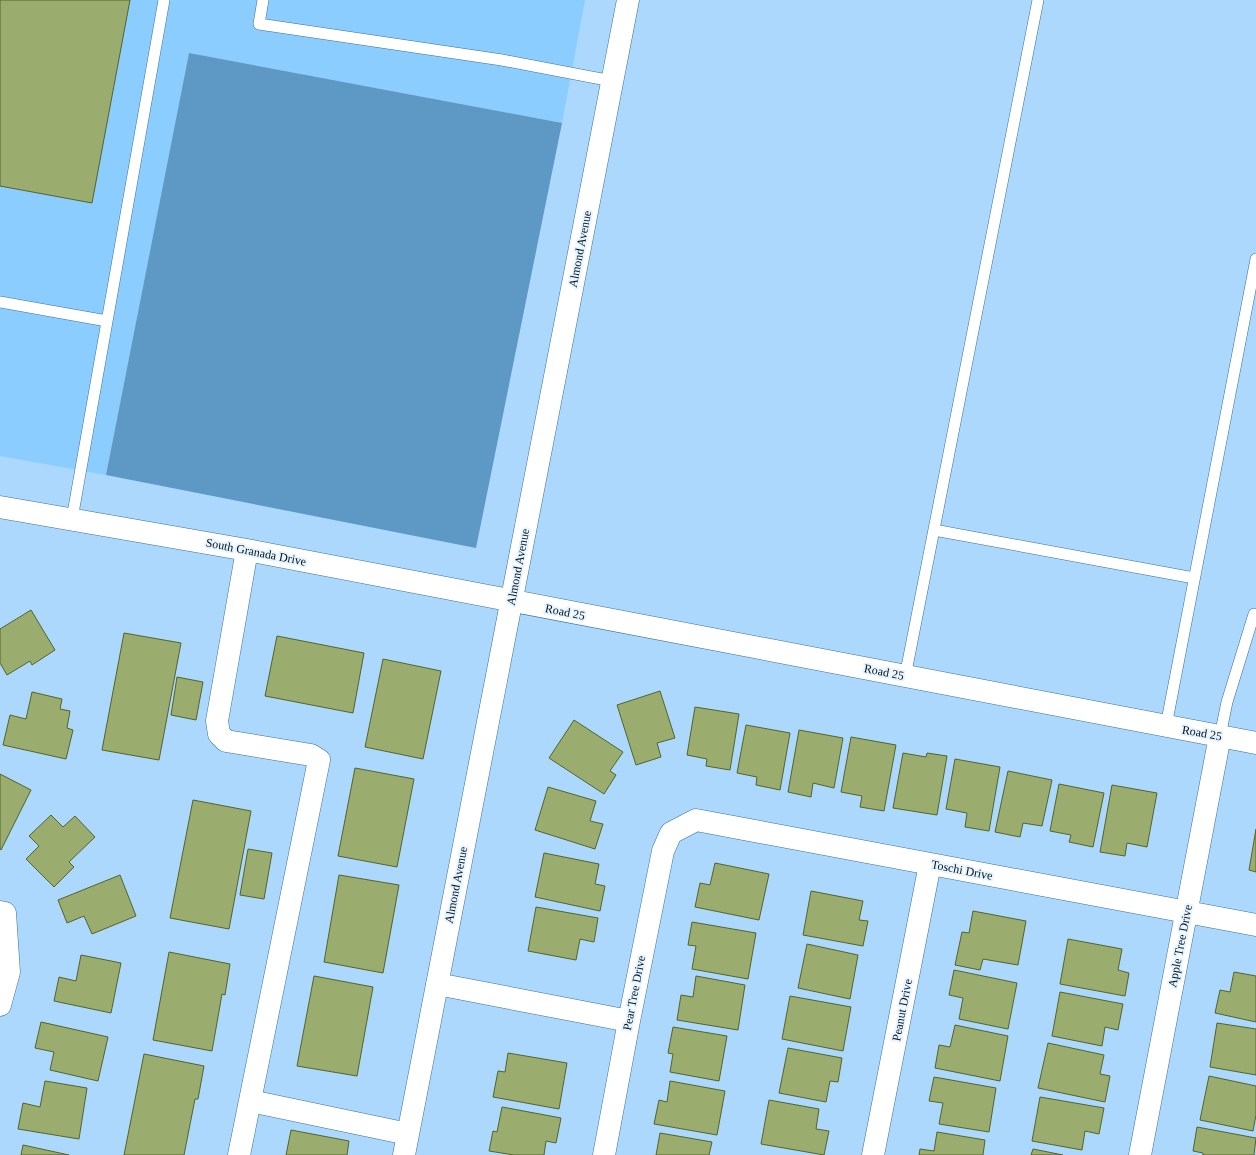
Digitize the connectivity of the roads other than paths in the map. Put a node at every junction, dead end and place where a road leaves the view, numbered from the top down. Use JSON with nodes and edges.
{"nodes":[{"id":1,"x":164,"y":0,"type":"edge"},
{"id":2,"x":263,"y":0,"type":"edge"},
{"id":3,"x":628,"y":0,"type":"edge"},
{"id":4,"x":1038,"y":0,"type":"edge"},
{"id":5,"x":612,"y":81,"type":"junction"},
{"id":6,"x":1256,"y":259,"type":"edge"},
{"id":7,"x":0,"y":302,"type":"edge"},
{"id":8,"x":107,"y":321,"type":"junction"},
{"id":9,"x":0,"y":507,"type":"edge"},
{"id":10,"x":72,"y":519,"type":"junction"},
{"id":11,"x":934,"y":530,"type":"junction"},
{"id":12,"x":247,"y":550,"type":"junction"},
{"id":13,"x":1194,"y":578,"type":"junction"},
{"id":14,"x":511,"y":601,"type":"junction"},
{"id":15,"x":1254,"y":614,"type":"dead end"},
{"id":16,"x":905,"y":676,"type":"junction"},
{"id":17,"x":1166,"y":726,"type":"junction"},
{"id":18,"x":1220,"y":736,"type":"junction"},
{"id":19,"x":1256,"y":743,"type":"edge"},
{"id":20,"x":671,"y":833,"type":"joint"},
{"id":21,"x":930,"y":864,"type":"junction"},
{"id":22,"x":1186,"y":912,"type":"junction"},
{"id":23,"x":3,"y":913,"type":"edge"},
{"id":24,"x":1256,"y":925,"type":"edge"},
{"id":25,"x":437,"y":984,"type":"junction"},
{"id":26,"x":0,"y":1005,"type":"edge"},
{"id":27,"x":629,"y":1021,"type":"junction"},
{"id":28,"x":250,"y":1101,"type":"junction"},
{"id":29,"x":406,"y":1145,"type":"edge"},
{"id":30,"x":239,"y":1155,"type":"edge"},
{"id":31,"x":604,"y":1155,"type":"edge"},
{"id":32,"x":873,"y":1155,"type":"edge"},
{"id":33,"x":1140,"y":1155,"type":"edge"}],
"edges":[{"from":1,"to":8,"type":"lane"},
{"from":2,"to":5,"type":"lane"},
{"from":3,"to":5,"type":"street","name":"Almond Avenue"},
{"from":4,"to":11,"type":"lane"},
{"from":5,"to":14,"type":"street","name":"Almond Avenue"},
{"from":6,"to":13,"type":"lane"},
{"from":7,"to":8,"type":"lane"},
{"from":8,"to":10,"type":"lane"},
{"from":9,"to":10,"type":"street","name":"South Granada Drive"},
{"from":10,"to":12,"type":"street","name":"South Granada Drive"},
{"from":11,"to":13,"type":"lane"},
{"from":11,"to":16,"type":"lane"},
{"from":12,"to":14,"type":"street","name":"South Granada Drive"},
{"from":12,"to":28,"type":"street"},
{"from":13,"to":17,"type":"lane"},
{"from":14,"to":16,"type":"street","name":"Road 25"},
{"from":14,"to":25,"type":"street","name":"Almond Avenue"},
{"from":15,"to":18,"type":"lane"},
{"from":16,"to":17,"type":"street","name":"Road 25"},
{"from":17,"to":18,"type":"street","name":"Road 25"},
{"from":18,"to":19,"type":"street","name":"Road 25"},
{"from":18,"to":22,"type":"street","name":"Apple Tree Drive"},
{"from":20,"to":21,"type":"street","name":"Toschi Drive"},
{"from":20,"to":27,"type":"street","name":"Pear Tree Drive"},
{"from":21,"to":22,"type":"street","name":"Toschi Drive"},
{"from":21,"to":32,"type":"street","name":"Peanut Drive"},
{"from":22,"to":24,"type":"street","name":"Toschi Drive"},
{"from":22,"to":33,"type":"street","name":"Apple Tree Drive"},
{"from":23,"to":26,"type":"street"},
{"from":25,"to":27,"type":"street"},
{"from":25,"to":29,"type":"street","name":"Almond Avenue"},
{"from":27,"to":31,"type":"street","name":"Pear Tree Drive"},
{"from":28,"to":29,"type":"street"},
{"from":28,"to":30,"type":"street"}]}
